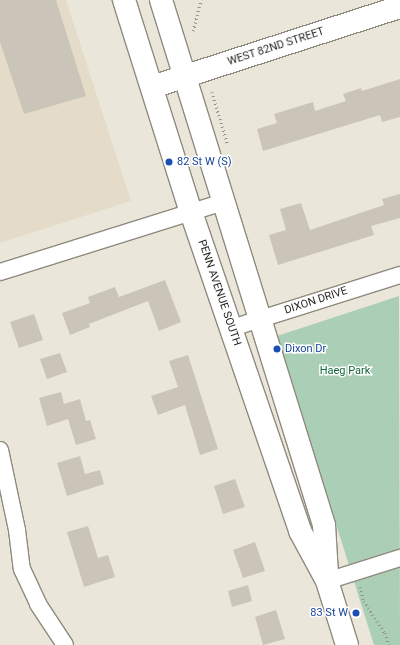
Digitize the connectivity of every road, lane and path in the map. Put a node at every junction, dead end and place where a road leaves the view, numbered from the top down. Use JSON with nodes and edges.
{"nodes":[{"id":1,"x":124,"y":0,"type":"edge"},
{"id":2,"x":161,"y":0,"type":"edge"},
{"id":3,"x":202,"y":0,"type":"edge"},
{"id":4,"x":400,"y":7,"type":"edge"},
{"id":5,"x":193,"y":32,"type":"dead end"},
{"id":6,"x":184,"y":77,"type":"junction"},
{"id":7,"x":152,"y":87,"type":"junction"},
{"id":8,"x":224,"y":202,"type":"junction"},
{"id":9,"x":191,"y":212,"type":"junction"},
{"id":10,"x":0,"y":272,"type":"edge"},
{"id":11,"x":400,"y":275,"type":"edge"},
{"id":12,"x":262,"y":319,"type":"junction"},
{"id":13,"x":232,"y":328,"type":"junction"},
{"id":14,"x":0,"y":450,"type":"edge"},
{"id":15,"x":400,"y":558,"type":"edge"},
{"id":16,"x":327,"y":582,"type":"junction"},
{"id":17,"x":360,"y":587,"type":"dead end"},
{"id":18,"x":65,"y":645,"type":"edge"},
{"id":19,"x":347,"y":645,"type":"edge"},
{"id":20,"x":389,"y":645,"type":"edge"}],
"edges":[{"from":1,"to":7,"type":"main road","name":"PENN AVENUE SOUTH"},
{"from":2,"to":6,"type":"main road","name":"PENN AVENUE SOUTH"},
{"from":3,"to":5,"type":"path"},
{"from":4,"to":6,"type":"main road","name":"WEST 82ND STREET"},
{"from":6,"to":7,"type":"main road","name":"WEST 82ND STREET"},
{"from":6,"to":8,"type":"main road","name":"PENN AVENUE SOUTH"},
{"from":7,"to":9,"type":"main road","name":"PENN AVENUE SOUTH"},
{"from":8,"to":9,"type":"street"},
{"from":8,"to":12,"type":"main road","name":"PENN AVENUE SOUTH"},
{"from":9,"to":10,"type":"street"},
{"from":9,"to":13,"type":"main road","name":"PENN AVENUE SOUTH"},
{"from":11,"to":12,"type":"street","name":"DIXON DRIVE"},
{"from":12,"to":13,"type":"street","name":"DIXON DRIVE"},
{"from":12,"to":16,"type":"main road","name":"PENN AVENUE SOUTH"},
{"from":13,"to":16,"type":"main road","name":"PENN AVENUE SOUTH"},
{"from":14,"to":18,"type":"street"},
{"from":15,"to":16,"type":"street"},
{"from":16,"to":19,"type":"main road","name":"PENN AVENUE SOUTH"},
{"from":17,"to":20,"type":"path"}]}
